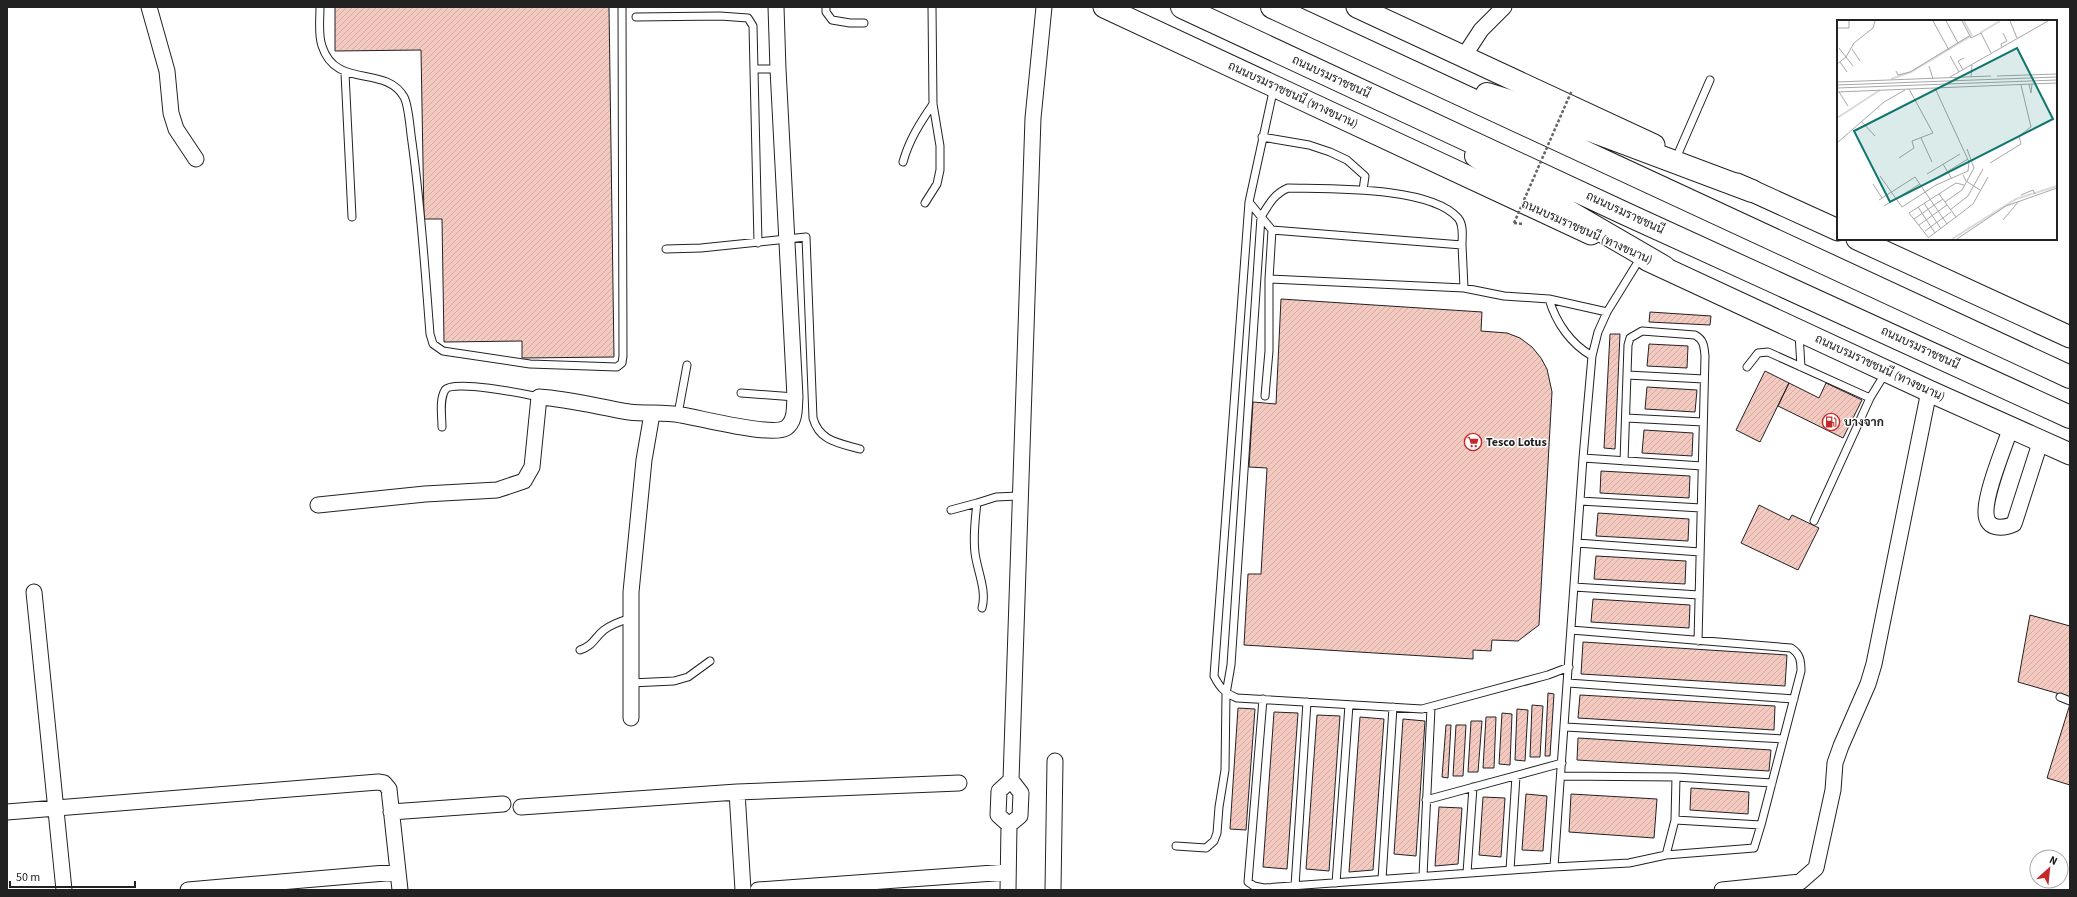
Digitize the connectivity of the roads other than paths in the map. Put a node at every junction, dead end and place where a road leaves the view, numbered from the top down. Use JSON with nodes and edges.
{"nodes":[{"id":1,"x":150,"y":7,"type":"edge"},
{"id":2,"x":320,"y":7,"type":"edge"},
{"id":3,"x":622,"y":7,"type":"edge"},
{"id":4,"x":776,"y":7,"type":"edge"},
{"id":5,"x":826,"y":7,"type":"edge"},
{"id":6,"x":932,"y":7,"type":"edge"},
{"id":7,"x":1044,"y":7,"type":"edge"},
{"id":8,"x":1104,"y":7,"type":"edge"},
{"id":9,"x":1182,"y":7,"type":"edge"},
{"id":10,"x":1272,"y":7,"type":"edge"},
{"id":11,"x":1357,"y":7,"type":"edge"},
{"id":12,"x":1504,"y":7,"type":"edge"},
{"id":13,"x":636,"y":17,"type":"dead end"},
{"id":14,"x":864,"y":23,"type":"dead end"},
{"id":15,"x":1464,"y":56,"type":"junction"},
{"id":16,"x":754,"y":69,"type":"junction"},
{"id":17,"x":778,"y":69,"type":"junction"},
{"id":18,"x":1409,"y":70,"type":"junction"},
{"id":19,"x":345,"y":73,"type":"junction"},
{"id":20,"x":1710,"y":80,"type":"dead end"},
{"id":21,"x":1274,"y":87,"type":"junction"},
{"id":22,"x":933,"y":104,"type":"junction"},
{"id":23,"x":1417,"y":116,"type":"junction"},
{"id":24,"x":1262,"y":136,"type":"junction"},
{"id":25,"x":1677,"y":156,"type":"junction"},
{"id":26,"x":196,"y":159,"type":"dead end"},
{"id":27,"x":903,"y":162,"type":"dead end"},
{"id":28,"x":1363,"y":190,"type":"junction"},
{"id":29,"x":1752,"y":191,"type":"junction"},
{"id":30,"x":1249,"y":202,"type":"junction"},
{"id":31,"x":925,"y":203,"type":"dead end"},
{"id":32,"x":352,"y":217,"type":"dead end"},
{"id":33,"x":1261,"y":217,"type":"junction"},
{"id":34,"x":1272,"y":230,"type":"junction"},
{"id":35,"x":1837,"y":230,"type":"edge"},
{"id":36,"x":786,"y":240,"type":"junction"},
{"id":37,"x":1859,"y":240,"type":"edge"},
{"id":38,"x":758,"y":243,"type":"junction"},
{"id":39,"x":1462,"y":245,"type":"junction"},
{"id":40,"x":666,"y":249,"type":"dead end"},
{"id":41,"x":1641,"y":257,"type":"junction"},
{"id":42,"x":1664,"y":267,"type":"junction"},
{"id":43,"x":1269,"y":279,"type":"junction"},
{"id":44,"x":1464,"y":288,"type":"junction"},
{"id":45,"x":1549,"y":299,"type":"junction"},
{"id":46,"x":1606,"y":312,"type":"junction"},
{"id":47,"x":1799,"y":330,"type":"junction"},
{"id":48,"x":2070,"y":337,"type":"edge"},
{"id":49,"x":1592,"y":356,"type":"junction"},
{"id":50,"x":687,"y":365,"type":"dead end"},
{"id":51,"x":1747,"y":367,"type":"dead end"},
{"id":52,"x":1801,"y":367,"type":"junction"},
{"id":53,"x":1886,"y":371,"type":"junction"},
{"id":54,"x":1627,"y":375,"type":"junction"},
{"id":55,"x":2070,"y":377,"type":"edge"},
{"id":56,"x":1704,"y":379,"type":"junction"},
{"id":57,"x":1929,"y":391,"type":"junction"},
{"id":58,"x":741,"y":393,"type":"dead end"},
{"id":59,"x":1265,"y":396,"type":"dead end"},
{"id":60,"x":539,"y":397,"type":"junction"},
{"id":61,"x":795,"y":397,"type":"junction"},
{"id":62,"x":1870,"y":398,"type":"junction"},
{"id":63,"x":652,"y":414,"type":"junction"},
{"id":64,"x":678,"y":414,"type":"junction"},
{"id":65,"x":2070,"y":417,"type":"edge"},
{"id":66,"x":1626,"y":418,"type":"junction"},
{"id":67,"x":1703,"y":422,"type":"junction"},
{"id":68,"x":442,"y":427,"type":"dead end"},
{"id":69,"x":2011,"y":427,"type":"junction"},
{"id":70,"x":2041,"y":440,"type":"junction"},
{"id":71,"x":860,"y":449,"type":"dead end"},
{"id":72,"x":2070,"y":454,"type":"edge"},
{"id":73,"x":1583,"y":458,"type":"junction"},
{"id":74,"x":1624,"y":461,"type":"junction"},
{"id":75,"x":1702,"y":466,"type":"junction"},
{"id":76,"x":1022,"y":496,"type":"junction"},
{"id":77,"x":1580,"y":501,"type":"junction"},
{"id":78,"x":977,"y":503,"type":"junction"},
{"id":79,"x":318,"y":506,"type":"dead end"},
{"id":80,"x":1701,"y":508,"type":"junction"},
{"id":81,"x":951,"y":510,"type":"dead end"},
{"id":82,"x":1814,"y":521,"type":"dead end"},
{"id":83,"x":1577,"y":543,"type":"junction"},
{"id":84,"x":1700,"y":552,"type":"junction"},
{"id":85,"x":1574,"y":587,"type":"junction"},
{"id":86,"x":34,"y":592,"type":"dead end"},
{"id":87,"x":1699,"y":595,"type":"junction"},
{"id":88,"x":982,"y":608,"type":"dead end"},
{"id":89,"x":631,"y":618,"type":"junction"},
{"id":90,"x":1571,"y":630,"type":"junction"},
{"id":91,"x":1698,"y":641,"type":"junction"},
{"id":92,"x":580,"y":650,"type":"dead end"},
{"id":93,"x":710,"y":661,"type":"dead end"},
{"id":94,"x":1569,"y":667,"type":"junction"},
{"id":95,"x":630,"y":683,"type":"junction"},
{"id":96,"x":1568,"y":683,"type":"junction"},
{"id":97,"x":1226,"y":694,"type":"junction"},
{"id":98,"x":2060,"y":697,"type":"dead end"},
{"id":99,"x":1263,"y":699,"type":"junction"},
{"id":100,"x":1794,"y":699,"type":"junction"},
{"id":101,"x":2070,"y":701,"type":"edge"},
{"id":102,"x":1307,"y":702,"type":"junction"},
{"id":103,"x":1349,"y":705,"type":"junction"},
{"id":104,"x":1393,"y":707,"type":"junction"},
{"id":105,"x":1431,"y":708,"type":"junction"},
{"id":106,"x":631,"y":718,"type":"dead end"},
{"id":107,"x":1565,"y":727,"type":"junction"},
{"id":108,"x":1783,"y":739,"type":"junction"},
{"id":109,"x":1056,"y":760,"type":"dead end"},
{"id":110,"x":1562,"y":763,"type":"junction"},
{"id":111,"x":1516,"y":776,"type":"junction"},
{"id":112,"x":1561,"y":776,"type":"junction"},
{"id":113,"x":1676,"y":777,"type":"junction"},
{"id":114,"x":1011,"y":780,"type":"junction"},
{"id":115,"x":959,"y":783,"type":"dead end"},
{"id":116,"x":1772,"y":783,"type":"junction"},
{"id":117,"x":1473,"y":788,"type":"junction"},
{"id":118,"x":737,"y":792,"type":"junction"},
{"id":119,"x":1426,"y":800,"type":"junction"},
{"id":120,"x":503,"y":804,"type":"dead end"},
{"id":121,"x":521,"y":807,"type":"dead end"},
{"id":122,"x":55,"y":808,"type":"junction"},
{"id":123,"x":7,"y":812,"type":"edge"},
{"id":124,"x":391,"y":812,"type":"junction"},
{"id":125,"x":1675,"y":820,"type":"junction"},
{"id":126,"x":1009,"y":825,"type":"junction"},
{"id":127,"x":1761,"y":825,"type":"junction"},
{"id":128,"x":1176,"y":846,"type":"dead end"},
{"id":129,"x":1666,"y":855,"type":"junction"},
{"id":130,"x":1554,"y":867,"type":"junction"},
{"id":131,"x":1510,"y":870,"type":"junction"},
{"id":132,"x":397,"y":872,"type":"junction"},
{"id":133,"x":1008,"y":872,"type":"junction"},
{"id":134,"x":1468,"y":873,"type":"junction"},
{"id":135,"x":1423,"y":876,"type":"junction"},
{"id":136,"x":1382,"y":879,"type":"junction"},
{"id":137,"x":1336,"y":883,"type":"junction"},
{"id":138,"x":1295,"y":886,"type":"junction"},
{"id":139,"x":64,"y":890,"type":"edge"},
{"id":140,"x":188,"y":890,"type":"edge"},
{"id":141,"x":400,"y":890,"type":"edge"},
{"id":142,"x":743,"y":890,"type":"edge"},
{"id":143,"x":758,"y":890,"type":"edge"},
{"id":144,"x":1008,"y":890,"type":"edge"},
{"id":145,"x":1053,"y":890,"type":"edge"},
{"id":146,"x":1722,"y":890,"type":"edge"}],
"edges":[{"from":1,"to":26,"type":"street"},
{"from":2,"to":19,"type":"lane"},
{"from":3,"to":19,"type":"lane"},
{"from":4,"to":17,"type":"street"},
{"from":5,"to":14,"type":"lane"},
{"from":6,"to":22,"type":"lane"},
{"from":7,"to":76,"type":"street"},
{"from":8,"to":21,"type":"main road","name":"ถนนบรมราชชนนี (ทางขนาน)"},
{"from":9,"to":23,"type":"highway","name":"ถนนบรมราชชนนี"},
{"from":10,"to":18,"type":"highway"},
{"from":11,"to":15,"type":"main road"},
{"from":12,"to":15,"type":"street"},
{"from":13,"to":16,"type":"lane"},
{"from":15,"to":25,"type":"main road"},
{"from":16,"to":17,"type":"lane"},
{"from":16,"to":38,"type":"lane"},
{"from":17,"to":36,"type":"street"},
{"from":18,"to":29,"type":"highway"},
{"from":18,"to":55,"type":"highway"},
{"from":19,"to":32,"type":"lane"},
{"from":20,"to":25,"type":"lane"},
{"from":21,"to":24,"type":"lane"},
{"from":21,"to":41,"type":"main road","name":"ถนนบรมราชชนนี (ทางขนาน)"},
{"from":22,"to":27,"type":"lane"},
{"from":22,"to":31,"type":"lane"},
{"from":23,"to":42,"type":"highway"},
{"from":23,"to":65,"type":"highway","name":"ถนนบรมราชชนนี"},
{"from":24,"to":28,"type":"lane"},
{"from":24,"to":30,"type":"lane"},
{"from":25,"to":29,"type":"main road"},
{"from":28,"to":33,"type":"lane"},
{"from":28,"to":39,"type":"lane"},
{"from":29,"to":35,"type":"main road"},
{"from":30,"to":33,"type":"lane"},
{"from":30,"to":97,"type":"lane"},
{"from":33,"to":34,"type":"lane"},
{"from":33,"to":97,"type":"lane"},
{"from":34,"to":39,"type":"lane"},
{"from":34,"to":43,"type":"lane"},
{"from":36,"to":38,"type":"lane"},
{"from":36,"to":61,"type":"street"},
{"from":36,"to":71,"type":"lane"},
{"from":37,"to":48,"type":"main road"},
{"from":38,"to":40,"type":"lane"},
{"from":39,"to":44,"type":"lane"},
{"from":41,"to":42,"type":"main road","name":"ถนนบรมราชชนนี (ทางขนาน)"},
{"from":41,"to":46,"type":"lane"},
{"from":42,"to":47,"type":"main road","name":"ถนนบรมราชชนนี (ทางขนาน)"},
{"from":43,"to":44,"type":"lane"},
{"from":43,"to":59,"type":"lane"},
{"from":44,"to":45,"type":"lane"},
{"from":45,"to":46,"type":"lane"},
{"from":45,"to":49,"type":"lane"},
{"from":46,"to":49,"type":"lane"},
{"from":47,"to":52,"type":"lane"},
{"from":47,"to":53,"type":"main road","name":"ถนนบรมราชชนนี (ทางขนาน)"},
{"from":49,"to":73,"type":"lane"},
{"from":50,"to":64,"type":"lane"},
{"from":51,"to":52,"type":"lane"},
{"from":52,"to":62,"type":"lane"},
{"from":53,"to":57,"type":"main road","name":"ถนนบรมราชชนนี (ทางขนาน)"},
{"from":53,"to":62,"type":"lane"},
{"from":54,"to":56,"type":"lane"},
{"from":54,"to":56,"type":"lane"},
{"from":54,"to":66,"type":"lane"},
{"from":56,"to":67,"type":"lane"},
{"from":57,"to":69,"type":"main road","name":"ถนนบรมราชชนนี (ทางขนาน)"},
{"from":57,"to":146,"type":"street"},
{"from":58,"to":61,"type":"lane"},
{"from":60,"to":63,"type":"street"},
{"from":60,"to":68,"type":"lane"},
{"from":60,"to":79,"type":"street"},
{"from":61,"to":64,"type":"street"},
{"from":62,"to":82,"type":"lane"},
{"from":63,"to":64,"type":"street"},
{"from":63,"to":89,"type":"street"},
{"from":66,"to":67,"type":"lane"},
{"from":66,"to":74,"type":"lane"},
{"from":67,"to":75,"type":"lane"},
{"from":69,"to":70,"type":"main road","name":"ถนนบรมราชชนนี (ทางขนาน)"},
{"from":69,"to":70,"type":"street"},
{"from":70,"to":72,"type":"main road","name":"ถนนบรมราชชนนี (ทางขนาน)"},
{"from":73,"to":74,"type":"lane"},
{"from":73,"to":77,"type":"lane"},
{"from":74,"to":75,"type":"lane"},
{"from":75,"to":80,"type":"lane"},
{"from":76,"to":78,"type":"lane"},
{"from":76,"to":114,"type":"street"},
{"from":77,"to":80,"type":"lane"},
{"from":77,"to":83,"type":"lane"},
{"from":78,"to":81,"type":"lane"},
{"from":78,"to":88,"type":"lane"},
{"from":80,"to":84,"type":"lane"},
{"from":83,"to":84,"type":"lane"},
{"from":83,"to":85,"type":"lane"},
{"from":84,"to":87,"type":"lane"},
{"from":85,"to":87,"type":"lane"},
{"from":85,"to":90,"type":"lane"},
{"from":86,"to":122,"type":"street"},
{"from":87,"to":91,"type":"lane"},
{"from":89,"to":92,"type":"lane"},
{"from":89,"to":95,"type":"street"},
{"from":90,"to":91,"type":"lane"},
{"from":90,"to":94,"type":"lane"},
{"from":91,"to":100,"type":"lane"},
{"from":93,"to":95,"type":"lane"},
{"from":94,"to":96,"type":"lane"},
{"from":94,"to":105,"type":"lane"},
{"from":95,"to":106,"type":"street"},
{"from":96,"to":100,"type":"lane"},
{"from":96,"to":107,"type":"lane"},
{"from":97,"to":99,"type":"lane"},
{"from":97,"to":128,"type":"lane"},
{"from":98,"to":101,"type":"lane"},
{"from":99,"to":102,"type":"lane"},
{"from":99,"to":138,"type":"lane"},
{"from":100,"to":108,"type":"lane"},
{"from":102,"to":103,"type":"lane"},
{"from":102,"to":138,"type":"lane"},
{"from":103,"to":104,"type":"lane"},
{"from":103,"to":137,"type":"lane"},
{"from":104,"to":105,"type":"lane"},
{"from":104,"to":136,"type":"lane"},
{"from":105,"to":119,"type":"lane"},
{"from":107,"to":108,"type":"lane"},
{"from":107,"to":110,"type":"lane"},
{"from":108,"to":116,"type":"lane"},
{"from":109,"to":145,"type":"street"},
{"from":110,"to":111,"type":"lane"},
{"from":110,"to":112,"type":"lane"},
{"from":111,"to":117,"type":"lane"},
{"from":111,"to":131,"type":"lane"},
{"from":112,"to":113,"type":"lane"},
{"from":112,"to":130,"type":"lane"},
{"from":113,"to":116,"type":"lane"},
{"from":113,"to":125,"type":"lane"},
{"from":114,"to":126,"type":"street"},
{"from":114,"to":126,"type":"street"},
{"from":115,"to":118,"type":"street"},
{"from":116,"to":127,"type":"lane"},
{"from":117,"to":119,"type":"lane"},
{"from":117,"to":134,"type":"lane"},
{"from":118,"to":121,"type":"street"},
{"from":118,"to":142,"type":"street"},
{"from":119,"to":135,"type":"lane"},
{"from":120,"to":124,"type":"street"},
{"from":122,"to":123,"type":"street"},
{"from":122,"to":124,"type":"street"},
{"from":122,"to":139,"type":"street"},
{"from":124,"to":132,"type":"street"},
{"from":125,"to":127,"type":"lane"},
{"from":125,"to":129,"type":"lane"},
{"from":126,"to":133,"type":"street"},
{"from":127,"to":129,"type":"lane"},
{"from":129,"to":130,"type":"lane"},
{"from":130,"to":131,"type":"lane"},
{"from":131,"to":134,"type":"lane"},
{"from":132,"to":140,"type":"street"},
{"from":132,"to":141,"type":"street"},
{"from":133,"to":143,"type":"street"},
{"from":133,"to":144,"type":"street"},
{"from":134,"to":135,"type":"lane"},
{"from":135,"to":136,"type":"lane"},
{"from":136,"to":137,"type":"lane"},
{"from":137,"to":138,"type":"lane"}]}
